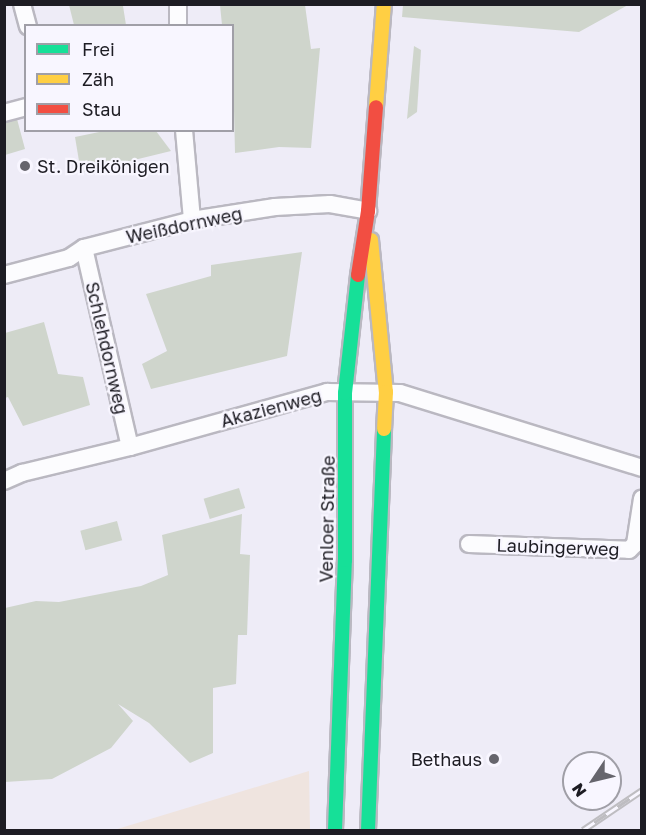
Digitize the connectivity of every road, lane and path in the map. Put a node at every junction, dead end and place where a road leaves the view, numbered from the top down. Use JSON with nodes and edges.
{"nodes":[{"id":1,"x":22,"y":4,"type":"edge"},
{"id":2,"x":178,"y":4,"type":"edge"},
{"id":3,"x":384,"y":4,"type":"edge"},
{"id":4,"x":27,"y":24,"type":"edge"},
{"id":5,"x":178,"y":24,"type":"edge"},
{"id":6,"x":24,"y":108,"type":"edge"},
{"id":7,"x":4,"y":113,"type":"edge"},
{"id":8,"x":184,"y":132,"type":"edge"},
{"id":9,"x":368,"y":211,"type":"junction"},
{"id":10,"x":192,"y":220,"type":"junction"},
{"id":11,"x":84,"y":248,"type":"junction"},
{"id":12,"x":4,"y":275,"type":"edge"},
{"id":13,"x":386,"y":392,"type":"junction"},
{"id":14,"x":345,"y":393,"type":"junction"},
{"id":15,"x":130,"y":447,"type":"junction"},
{"id":16,"x":642,"y":468,"type":"edge"},
{"id":17,"x":4,"y":481,"type":"edge"},
{"id":18,"x":642,"y":499,"type":"edge"},
{"id":19,"x":469,"y":544,"type":"dead end"},
{"id":20,"x":335,"y":831,"type":"edge"},
{"id":21,"x":368,"y":831,"type":"edge"}],
"edges":[{"from":1,"to":4,"type":"street"},
{"from":2,"to":5,"type":"street"},
{"from":3,"to":9,"type":"main road","name":"Venloer Straße"},
{"from":6,"to":7,"type":"street"},
{"from":8,"to":10,"type":"street"},
{"from":9,"to":10,"type":"street","name":"Weißdornweg"},
{"from":9,"to":13,"type":"main road","name":"Venloer Straße"},
{"from":9,"to":14,"type":"main road","name":"Venloer Straße"},
{"from":10,"to":11,"type":"street","name":"Weißdornweg"},
{"from":11,"to":12,"type":"street","name":"Weißdornweg"},
{"from":11,"to":15,"type":"street","name":"Schlehdornweg"},
{"from":13,"to":14,"type":"street","name":"Akazienweg"},
{"from":13,"to":16,"type":"street","name":"Akazienweg"},
{"from":13,"to":21,"type":"main road","name":"Venloer Straße"},
{"from":14,"to":15,"type":"street","name":"Akazienweg"},
{"from":14,"to":20,"type":"main road","name":"Venloer Straße"},
{"from":15,"to":17,"type":"street","name":"Akazienweg"},
{"from":18,"to":19,"type":"street","name":"Laubingerweg"}]}
